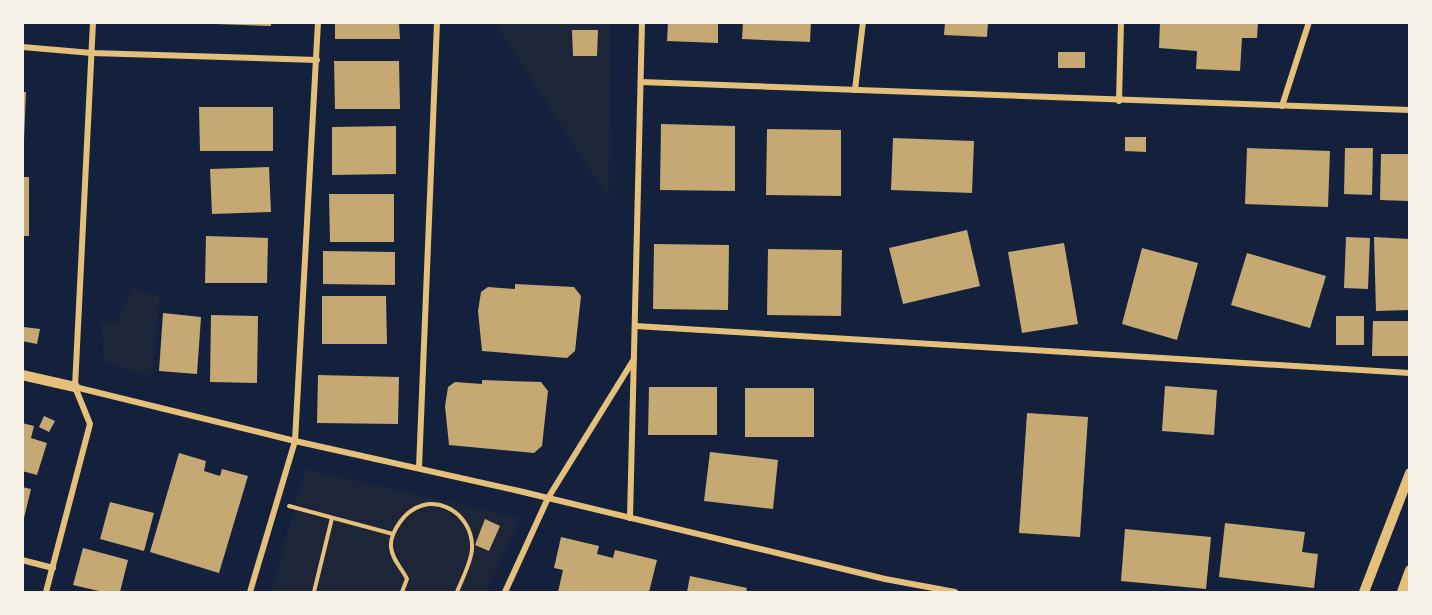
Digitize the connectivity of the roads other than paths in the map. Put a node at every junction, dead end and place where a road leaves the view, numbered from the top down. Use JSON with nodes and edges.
{"nodes":[{"id":1,"x":93,"y":22,"type":"edge"},
{"id":2,"x":318,"y":22,"type":"edge"},
{"id":3,"x":437,"y":22,"type":"edge"},
{"id":4,"x":642,"y":22,"type":"edge"},
{"id":5,"x":863,"y":22,"type":"edge"},
{"id":6,"x":1121,"y":22,"type":"edge"},
{"id":7,"x":1309,"y":22,"type":"edge"},
{"id":8,"x":22,"y":47,"type":"edge"},
{"id":9,"x":92,"y":53,"type":"junction"},
{"id":10,"x":317,"y":60,"type":"junction"},
{"id":11,"x":640,"y":82,"type":"junction"},
{"id":12,"x":855,"y":90,"type":"junction"},
{"id":13,"x":1119,"y":101,"type":"junction"},
{"id":14,"x":1282,"y":106,"type":"junction"},
{"id":15,"x":1410,"y":110,"type":"edge"},
{"id":16,"x":635,"y":326,"type":"junction"},
{"id":17,"x":634,"y":359,"type":"junction"},
{"id":18,"x":1410,"y":373,"type":"edge"},
{"id":19,"x":22,"y":375,"type":"edge"},
{"id":20,"x":75,"y":387,"type":"junction"},
{"id":21,"x":296,"y":441,"type":"junction"},
{"id":22,"x":419,"y":468,"type":"junction"},
{"id":23,"x":1410,"y":473,"type":"edge"},
{"id":24,"x":548,"y":498,"type":"junction"},
{"id":25,"x":630,"y":518,"type":"junction"},
{"id":26,"x":22,"y":560,"type":"edge"},
{"id":27,"x":52,"y":568,"type":"junction"},
{"id":28,"x":1409,"y":571,"type":"edge"},
{"id":29,"x":46,"y":592,"type":"edge"},
{"id":30,"x":250,"y":592,"type":"edge"},
{"id":31,"x":505,"y":592,"type":"edge"},
{"id":32,"x":955,"y":592,"type":"edge"},
{"id":33,"x":1364,"y":592,"type":"edge"},
{"id":34,"x":1402,"y":592,"type":"edge"}],
"edges":[{"from":1,"to":9,"type":"street"},
{"from":2,"to":10,"type":"street"},
{"from":3,"to":22,"type":"street"},
{"from":4,"to":11,"type":"street"},
{"from":5,"to":12,"type":"street"},
{"from":6,"to":13,"type":"street"},
{"from":7,"to":14,"type":"street"},
{"from":8,"to":9,"type":"street"},
{"from":9,"to":10,"type":"street"},
{"from":9,"to":20,"type":"street"},
{"from":10,"to":21,"type":"street"},
{"from":11,"to":12,"type":"street"},
{"from":11,"to":16,"type":"street"},
{"from":12,"to":13,"type":"street"},
{"from":13,"to":14,"type":"street"},
{"from":14,"to":15,"type":"street"},
{"from":16,"to":17,"type":"street"},
{"from":16,"to":18,"type":"street"},
{"from":17,"to":24,"type":"street"},
{"from":17,"to":25,"type":"street"},
{"from":19,"to":20,"type":"street"},
{"from":20,"to":21,"type":"street"},
{"from":20,"to":27,"type":"street"},
{"from":21,"to":22,"type":"street"},
{"from":21,"to":30,"type":"street"},
{"from":22,"to":24,"type":"street"},
{"from":23,"to":33,"type":"street"},
{"from":24,"to":25,"type":"street"},
{"from":24,"to":31,"type":"street"},
{"from":25,"to":32,"type":"street"},
{"from":26,"to":27,"type":"street"},
{"from":27,"to":29,"type":"street"},
{"from":28,"to":34,"type":"street"}]}
